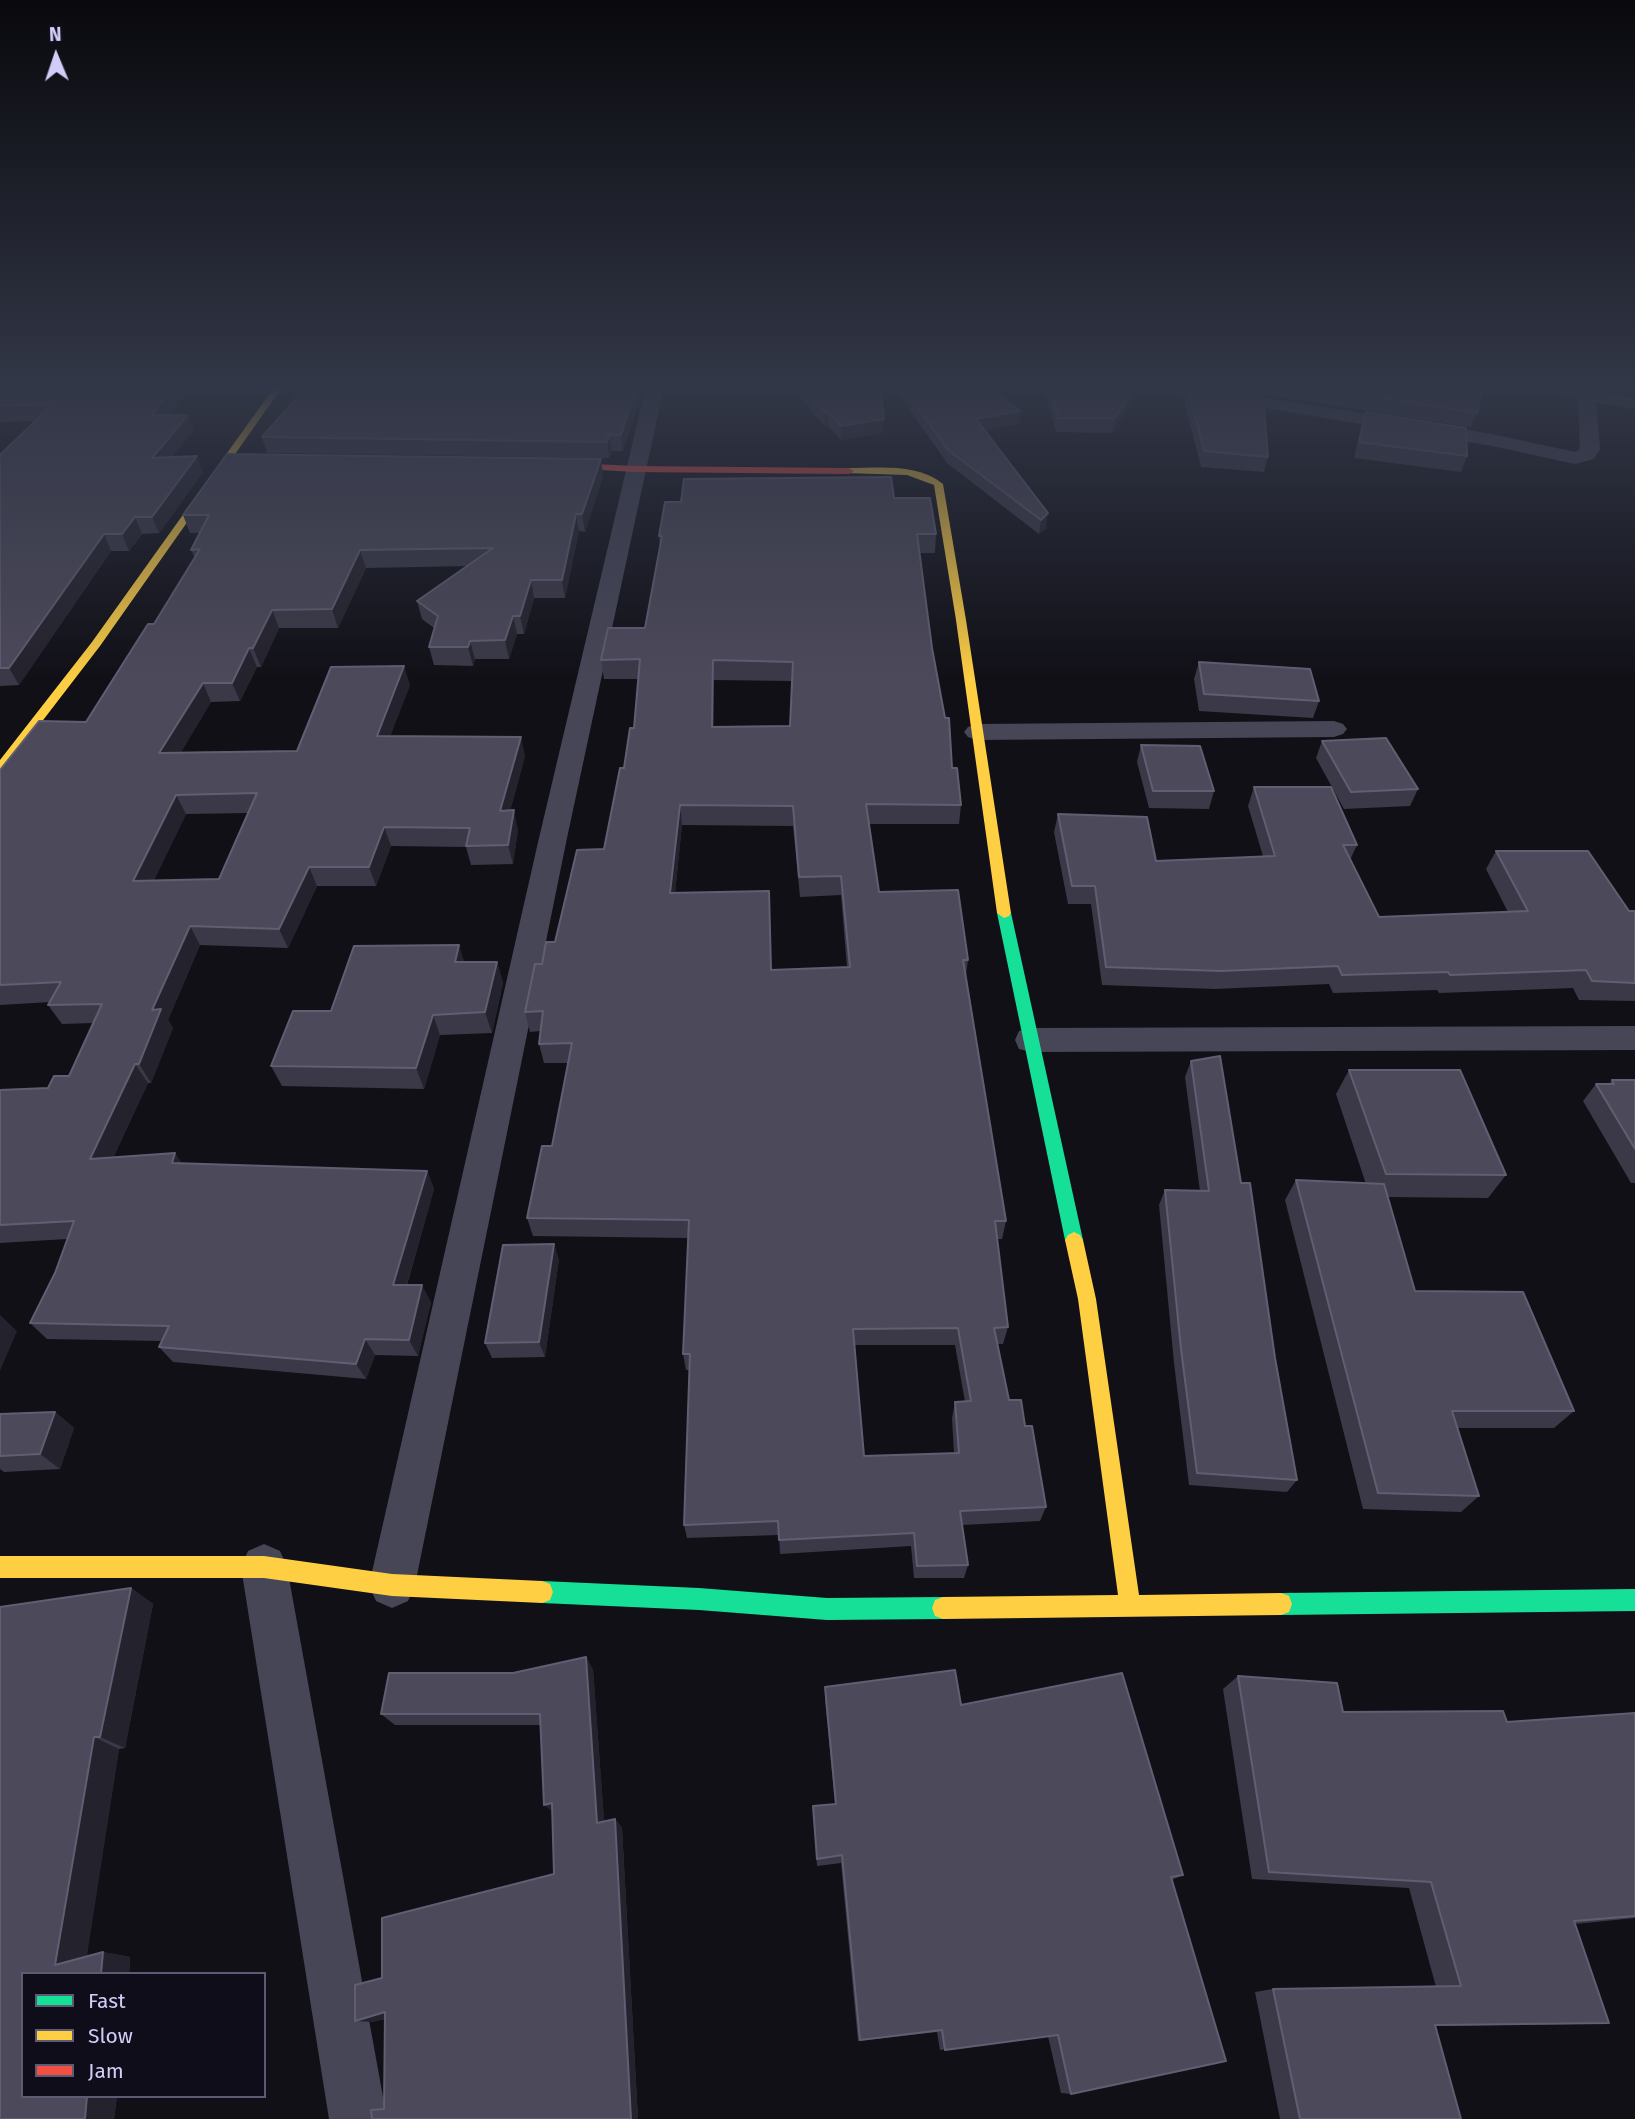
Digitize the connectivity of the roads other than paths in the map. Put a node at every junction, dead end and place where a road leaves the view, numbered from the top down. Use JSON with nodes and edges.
{"nodes":[{"id":1,"x":207,"y":485,"type":"edge"},
{"id":2,"x":632,"y":485,"type":"edge"},
{"id":3,"x":938,"y":485,"type":"edge"},
{"id":4,"x":1334,"y":729,"type":"dead end"},
{"id":5,"x":977,"y":732,"type":"junction"},
{"id":6,"x":0,"y":768,"type":"edge"},
{"id":7,"x":1635,"y":1038,"type":"edge"},
{"id":8,"x":1031,"y":1040,"type":"junction"},
{"id":9,"x":0,"y":1567,"type":"edge"},
{"id":10,"x":264,"y":1567,"type":"junction"},
{"id":11,"x":392,"y":1585,"type":"junction"},
{"id":12,"x":1635,"y":1600,"type":"edge"},
{"id":13,"x":1130,"y":1605,"type":"junction"},
{"id":14,"x":358,"y":2119,"type":"edge"}],
"edges":[{"from":1,"to":6,"type":"street"},
{"from":2,"to":11,"type":"street"},
{"from":3,"to":5,"type":"street"},
{"from":4,"to":5,"type":"street"},
{"from":5,"to":8,"type":"street"},
{"from":7,"to":8,"type":"street"},
{"from":8,"to":13,"type":"street"},
{"from":9,"to":10,"type":"street"},
{"from":10,"to":11,"type":"street"},
{"from":10,"to":14,"type":"street"},
{"from":11,"to":13,"type":"street"},
{"from":12,"to":13,"type":"street"}]}
